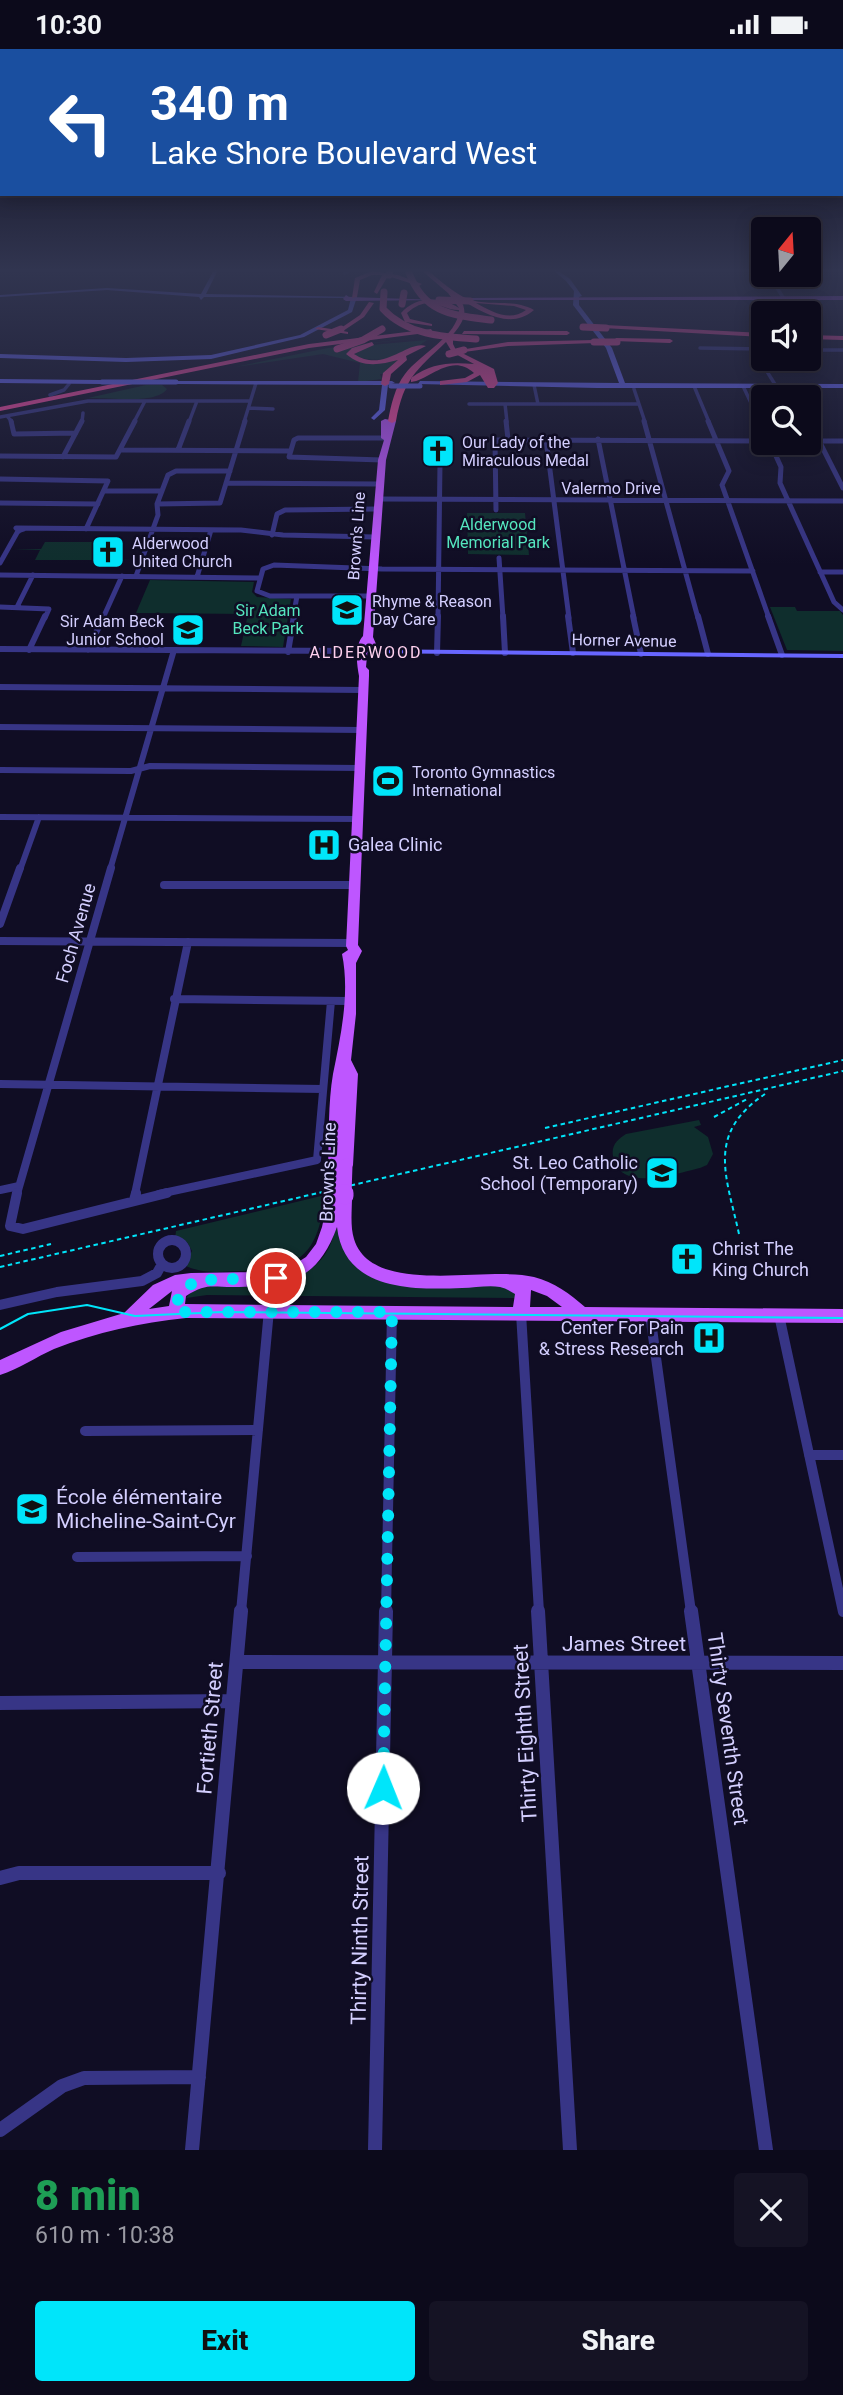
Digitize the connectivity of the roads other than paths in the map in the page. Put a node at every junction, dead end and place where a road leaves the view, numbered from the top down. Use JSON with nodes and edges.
{"nodes":[{"id":1,"x":192,"y":368,"type":"edge"},
{"id":2,"x":203,"y":368,"type":"edge"},
{"id":3,"x":228,"y":368,"type":"edge"},
{"id":4,"x":237,"y":368,"type":"edge"},
{"id":5,"x":392,"y":368,"type":"edge"},
{"id":6,"x":408,"y":368,"type":"edge"},
{"id":7,"x":413,"y":368,"type":"edge"},
{"id":8,"x":425,"y":368,"type":"edge"},
{"id":9,"x":433,"y":368,"type":"edge"},
{"id":10,"x":473,"y":368,"type":"edge"},
{"id":11,"x":475,"y":368,"type":"edge"},
{"id":12,"x":486,"y":368,"type":"edge"},
{"id":13,"x":615,"y":368,"type":"edge"},
{"id":14,"x":75,"y":373,"type":"dead end"},
{"id":15,"x":140,"y":381,"type":"junction"},
{"id":16,"x":103,"y":382,"type":"joint"},
{"id":17,"x":164,"y":382,"type":"junction"},
{"id":18,"x":177,"y":382,"type":"joint"},
{"id":19,"x":492,"y":382,"type":"junction"},
{"id":20,"x":0,"y":383,"type":"edge"},
{"id":21,"x":69,"y":383,"type":"junction"},
{"id":22,"x":226,"y":383,"type":"junction"},
{"id":23,"x":256,"y":383,"type":"junction"},
{"id":24,"x":418,"y":383,"type":"junction"},
{"id":25,"x":443,"y":383,"type":"junction"},
{"id":26,"x":508,"y":384,"type":"joint"},
{"id":27,"x":388,"y":385,"type":"junction"},
{"id":28,"x":534,"y":385,"type":"junction"},
{"id":29,"x":619,"y":385,"type":"junction"},
{"id":30,"x":694,"y":386,"type":"junction"},
{"id":31,"x":743,"y":386,"type":"junction"},
{"id":32,"x":751,"y":386,"type":"edge"},
{"id":33,"x":821,"y":387,"type":"edge"},
{"id":34,"x":842,"y":388,"type":"edge"},
{"id":35,"x":634,"y":389,"type":"dead end"},
{"id":36,"x":170,"y":392,"type":"dead end"},
{"id":37,"x":50,"y":395,"type":"dead end"},
{"id":38,"x":145,"y":401,"type":"junction"},
{"id":39,"x":166,"y":401,"type":"junction"},
{"id":40,"x":197,"y":401,"type":"junction"},
{"id":41,"x":250,"y":401,"type":"junction"},
{"id":42,"x":751,"y":403,"type":"edge"},
{"id":43,"x":468,"y":404,"type":"dead end"},
{"id":44,"x":505,"y":404,"type":"junction"},
{"id":45,"x":538,"y":404,"type":"junction"},
{"id":46,"x":639,"y":404,"type":"junction"},
{"id":47,"x":248,"y":408,"type":"junction"},
{"id":48,"x":273,"y":409,"type":"dead end"},
{"id":49,"x":83,"y":413,"type":"dead end"},
{"id":50,"x":2,"y":414,"type":"edge"},
{"id":51,"x":389,"y":418,"type":"junction"},
{"id":52,"x":76,"y":433,"type":"junction"},
{"id":53,"x":385,"y":438,"type":"junction"},
{"id":54,"x":508,"y":439,"type":"junction"},
{"id":55,"x":546,"y":439,"type":"junction"},
{"id":56,"x":598,"y":439,"type":"junction"},
{"id":57,"x":651,"y":441,"type":"junction"},
{"id":58,"x":715,"y":441,"type":"junction"},
{"id":59,"x":751,"y":441,"type":"edge"},
{"id":60,"x":821,"y":441,"type":"edge"},
{"id":61,"x":843,"y":441,"type":"edge"},
{"id":62,"x":821,"y":443,"type":"edge"},
{"id":63,"x":122,"y":450,"type":"junction"},
{"id":64,"x":178,"y":450,"type":"junction"},
{"id":65,"x":235,"y":450,"type":"junction"},
{"id":66,"x":290,"y":451,"type":"junction"},
{"id":67,"x":776,"y":455,"type":"edge"},
{"id":68,"x":0,"y":456,"type":"edge"},
{"id":69,"x":63,"y":457,"type":"junction"},
{"id":70,"x":382,"y":460,"type":"junction"},
{"id":71,"x":440,"y":463,"type":"dead end"},
{"id":72,"x":230,"y":471,"type":"junction"},
{"id":73,"x":0,"y":479,"type":"edge"},
{"id":74,"x":227,"y":483,"type":"junction"},
{"id":75,"x":380,"y":484,"type":"junction"},
{"id":76,"x":843,"y":488,"type":"edge"},
{"id":77,"x":104,"y":491,"type":"junction"},
{"id":78,"x":162,"y":491,"type":"junction"},
{"id":79,"x":439,"y":499,"type":"junction"},
{"id":80,"x":496,"y":500,"type":"junction"},
{"id":81,"x":552,"y":500,"type":"junction"},
{"id":82,"x":608,"y":500,"type":"junction"},
{"id":83,"x":665,"y":500,"type":"junction"},
{"id":84,"x":726,"y":501,"type":"junction"},
{"id":85,"x":788,"y":501,"type":"junction"},
{"id":86,"x":843,"y":501,"type":"edge"},
{"id":87,"x":0,"y":503,"type":"edge"},
{"id":88,"x":98,"y":504,"type":"junction"},
{"id":89,"x":157,"y":504,"type":"junction"},
{"id":90,"x":378,"y":504,"type":"junction"},
{"id":91,"x":496,"y":510,"type":"dead end"},
{"id":92,"x":86,"y":529,"type":"junction"},
{"id":93,"x":152,"y":530,"type":"junction"},
{"id":94,"x":211,"y":530,"type":"junction"},
{"id":95,"x":272,"y":535,"type":"junction"},
{"id":96,"x":375,"y":537,"type":"junction"},
{"id":97,"x":0,"y":549,"type":"edge"},
{"id":98,"x":8,"y":549,"type":"junction"},
{"id":99,"x":499,"y":558,"type":"dead end"},
{"id":100,"x":0,"y":563,"type":"edge"},
{"id":101,"x":373,"y":568,"type":"junction"},
{"id":102,"x":437,"y":569,"type":"junction"},
{"id":103,"x":500,"y":569,"type":"junction"},
{"id":104,"x":562,"y":570,"type":"junction"},
{"id":105,"x":625,"y":570,"type":"junction"},
{"id":106,"x":685,"y":571,"type":"junction"},
{"id":107,"x":753,"y":571,"type":"junction"},
{"id":108,"x":820,"y":572,"type":"junction"},
{"id":109,"x":843,"y":572,"type":"edge"},
{"id":110,"x":0,"y":575,"type":"edge"},
{"id":111,"x":33,"y":575,"type":"junction"},
{"id":112,"x":122,"y":576,"type":"junction"},
{"id":113,"x":136,"y":576,"type":"junction"},
{"id":114,"x":197,"y":577,"type":"junction"},
{"id":115,"x":260,"y":578,"type":"junction"},
{"id":116,"x":297,"y":596,"type":"junction"},
{"id":117,"x":371,"y":596,"type":"junction"},
{"id":118,"x":0,"y":607,"type":"edge"},
{"id":119,"x":17,"y":607,"type":"junction"},
{"id":120,"x":843,"y":610,"type":"edge"},
{"id":121,"x":29,"y":650,"type":"junction"},
{"id":122,"x":88,"y":650,"type":"junction"},
{"id":123,"x":174,"y":650,"type":"junction"},
{"id":124,"x":1,"y":651,"type":"edge"},
{"id":125,"x":288,"y":652,"type":"junction"},
{"id":126,"x":366,"y":652,"type":"junction"},
{"id":127,"x":405,"y":653,"type":"joint"},
{"id":128,"x":437,"y":653,"type":"junction"},
{"id":129,"x":505,"y":653,"type":"junction"},
{"id":130,"x":573,"y":653,"type":"junction"},
{"id":131,"x":641,"y":654,"type":"junction"},
{"id":132,"x":708,"y":655,"type":"junction"},
{"id":133,"x":782,"y":655,"type":"junction"},
{"id":134,"x":843,"y":656,"type":"edge"},
{"id":135,"x":0,"y":687,"type":"edge"},
{"id":136,"x":163,"y":688,"type":"junction"},
{"id":137,"x":363,"y":690,"type":"junction"},
{"id":138,"x":0,"y":727,"type":"edge"},
{"id":139,"x":152,"y":728,"type":"junction"},
{"id":140,"x":362,"y":730,"type":"junction"},
{"id":141,"x":140,"y":768,"type":"junction"},
{"id":142,"x":360,"y":768,"type":"junction"},
{"id":143,"x":0,"y":770,"type":"edge"},
{"id":144,"x":0,"y":817,"type":"edge"},
{"id":145,"x":39,"y":817,"type":"junction"},
{"id":146,"x":126,"y":818,"type":"junction"},
{"id":147,"x":359,"y":819,"type":"junction"},
{"id":148,"x":164,"y":884,"type":"dead end"},
{"id":149,"x":355,"y":885,"type":"junction"},
{"id":150,"x":0,"y":925,"type":"edge"},
{"id":151,"x":0,"y":941,"type":"edge"},
{"id":152,"x":90,"y":941,"type":"junction"},
{"id":153,"x":188,"y":942,"type":"junction"},
{"id":154,"x":352,"y":945,"type":"junction"},
{"id":155,"x":174,"y":999,"type":"junction"},
{"id":156,"x":331,"y":1001,"type":"junction"},
{"id":157,"x":349,"y":1001,"type":"junction"},
{"id":158,"x":0,"y":1084,"type":"edge"},
{"id":159,"x":48,"y":1085,"type":"junction"},
{"id":160,"x":156,"y":1086,"type":"junction"},
{"id":161,"x":323,"y":1089,"type":"junction"},
{"id":162,"x":19,"y":1186,"type":"junction"},
{"id":163,"x":0,"y":1190,"type":"edge"},
{"id":164,"x":339,"y":1197,"type":"junction"},
{"id":165,"x":134,"y":1200,"type":"junction"},
{"id":166,"x":162,"y":1265,"type":"dead end"},
{"id":167,"x":197,"y":1280,"type":"junction"},
{"id":168,"x":499,"y":1281,"type":"junction"},
{"id":169,"x":0,"y":1305,"type":"edge"},
{"id":170,"x":269,"y":1311,"type":"junction"},
{"id":171,"x":176,"y":1312,"type":"junction"},
{"id":172,"x":392,"y":1312,"type":"junction"},
{"id":173,"x":521,"y":1313,"type":"junction"},
{"id":174,"x":540,"y":1313,"type":"junction"},
{"id":175,"x":582,"y":1314,"type":"junction"},
{"id":176,"x":650,"y":1314,"type":"junction"},
{"id":177,"x":785,"y":1315,"type":"junction"},
{"id":178,"x":843,"y":1316,"type":"edge"},
{"id":179,"x":129,"y":1318,"type":"junction"},
{"id":180,"x":0,"y":1368,"type":"edge"},
{"id":181,"x":258,"y":1430,"type":"junction"},
{"id":182,"x":85,"y":1431,"type":"dead end"},
{"id":183,"x":809,"y":1455,"type":"junction"},
{"id":184,"x":843,"y":1455,"type":"edge"},
{"id":185,"x":247,"y":1556,"type":"junction"},
{"id":186,"x":77,"y":1557,"type":"dead end"},
{"id":187,"x":843,"y":1609,"type":"edge"},
{"id":188,"x":238,"y":1662,"type":"junction"},
{"id":189,"x":385,"y":1662,"type":"junction"},
{"id":190,"x":540,"y":1663,"type":"junction"},
{"id":191,"x":699,"y":1663,"type":"junction"},
{"id":192,"x":843,"y":1663,"type":"edge"},
{"id":193,"x":233,"y":1701,"type":"junction"},
{"id":194,"x":0,"y":1703,"type":"edge"},
{"id":195,"x":219,"y":1873,"type":"junction"},
{"id":196,"x":0,"y":1878,"type":"edge"},
{"id":197,"x":199,"y":2077,"type":"junction"},
{"id":198,"x":0,"y":2130,"type":"edge"},
{"id":199,"x":192,"y":2150,"type":"edge"},
{"id":200,"x":375,"y":2150,"type":"edge"},
{"id":201,"x":570,"y":2150,"type":"edge"},
{"id":202,"x":766,"y":2150,"type":"edge"}],
"edges":[{"from":1,"to":15,"type":"highway","bridge":true},
{"from":2,"to":15,"type":"highway"},
{"from":3,"to":17,"type":"highway"},
{"from":4,"to":17,"type":"highway","bridge":true},
{"from":5,"to":27,"type":"highway"},
{"from":6,"to":51,"type":"highway"},
{"from":7,"to":51,"type":"highway"},
{"from":8,"to":24,"type":"highway","bridge":true},
{"from":9,"to":24,"type":"highway"},
{"from":10,"to":25,"type":"highway"},
{"from":11,"to":19,"type":"highway"},
{"from":12,"to":19,"type":"highway"},
{"from":13,"to":29,"type":"main road"},
{"from":14,"to":21,"type":"main road"},
{"from":15,"to":50,"type":"highway"},
{"from":16,"to":18,"type":"street","bridge":true},
{"from":16,"to":21,"type":"main road"},
{"from":17,"to":21,"type":"main road","bridge":true},
{"from":17,"to":22,"type":"main road"},
{"from":17,"to":50,"type":"highway"},
{"from":18,"to":22,"type":"main road"},
{"from":19,"to":24,"type":"main road"},
{"from":19,"to":25,"type":"main road"},
{"from":19,"to":26,"type":"highway"},
{"from":19,"to":28,"type":"main road"},
{"from":20,"to":21,"type":"main road"},
{"from":21,"to":37,"type":"street"},
{"from":22,"to":23,"type":"main road"},
{"from":23,"to":27,"type":"main road"},
{"from":23,"to":41,"type":"street"},
{"from":24,"to":25,"type":"main road"},
{"from":24,"to":27,"type":"main road","bridge":true},
{"from":24,"to":51,"type":"highway"},
{"from":26,"to":28,"type":"main road"},
{"from":27,"to":51,"type":"main road","name":"Brown's Line"},
{"from":28,"to":29,"type":"main road"},
{"from":28,"to":45,"type":"street"},
{"from":29,"to":30,"type":"main road"},
{"from":30,"to":31,"type":"street"},
{"from":30,"to":58,"type":"street"},
{"from":31,"to":32,"type":"main road"},
{"from":31,"to":42,"type":"street"},
{"from":33,"to":34,"type":"street"},
{"from":35,"to":46,"type":"street"},
{"from":36,"to":39,"type":"street"},
{"from":38,"to":39,"type":"street"},
{"from":38,"to":50,"type":"street"},
{"from":38,"to":63,"type":"street"},
{"from":39,"to":40,"type":"street"},
{"from":40,"to":41,"type":"street"},
{"from":40,"to":64,"type":"street"},
{"from":41,"to":47,"type":"street"},
{"from":43,"to":44,"type":"street"},
{"from":44,"to":45,"type":"street"},
{"from":44,"to":54,"type":"street"},
{"from":45,"to":46,"type":"street"},
{"from":46,"to":57,"type":"street"},
{"from":47,"to":48,"type":"street"},
{"from":47,"to":65,"type":"street"},
{"from":49,"to":52,"type":"street"},
{"from":50,"to":52,"type":"street"},
{"from":51,"to":53,"type":"main road","name":"Brown's Line"},
{"from":52,"to":69,"type":"street"},
{"from":53,"to":66,"type":"street"},
{"from":53,"to":70,"type":"main road","name":"Brown's Line"},
{"from":54,"to":55,"type":"street"},
{"from":54,"to":80,"type":"street"},
{"from":55,"to":56,"type":"street"},
{"from":55,"to":81,"type":"street"},
{"from":56,"to":57,"type":"street"},
{"from":56,"to":82,"type":"street"},
{"from":57,"to":58,"type":"street"},
{"from":57,"to":83,"type":"street"},
{"from":58,"to":59,"type":"street"},
{"from":58,"to":84,"type":"street"},
{"from":60,"to":61,"type":"street"},
{"from":62,"to":76,"type":"street"},
{"from":63,"to":64,"type":"street"},
{"from":63,"to":69,"type":"street"},
{"from":64,"to":65,"type":"street"},
{"from":65,"to":66,"type":"street"},
{"from":65,"to":72,"type":"street"},
{"from":66,"to":70,"type":"street"},
{"from":67,"to":85,"type":"street"},
{"from":68,"to":69,"type":"street"},
{"from":70,"to":75,"type":"main road","name":"Brown's Line"},
{"from":71,"to":79,"type":"street"},
{"from":72,"to":74,"type":"street"},
{"from":72,"to":78,"type":"street"},
{"from":73,"to":77,"type":"street"},
{"from":74,"to":75,"type":"street"},
{"from":74,"to":89,"type":"street"},
{"from":75,"to":90,"type":"main road","name":"Brown's Line"},
{"from":77,"to":78,"type":"street"},
{"from":77,"to":88,"type":"street"},
{"from":78,"to":89,"type":"street"},
{"from":79,"to":80,"type":"street","name":"Valermo Drive"},
{"from":79,"to":90,"type":"street","name":"Valermo Drive"},
{"from":79,"to":102,"type":"street"},
{"from":80,"to":81,"type":"street","name":"Valermo Drive"},
{"from":80,"to":91,"type":"street"},
{"from":81,"to":82,"type":"street","name":"Valermo Drive"},
{"from":81,"to":104,"type":"street"},
{"from":82,"to":83,"type":"street","name":"Valermo Drive"},
{"from":82,"to":105,"type":"street"},
{"from":83,"to":84,"type":"street","name":"Valermo Drive"},
{"from":83,"to":106,"type":"street"},
{"from":84,"to":85,"type":"street","name":"Valermo Drive"},
{"from":84,"to":107,"type":"street"},
{"from":85,"to":86,"type":"street","name":"Valermo Drive"},
{"from":85,"to":108,"type":"street"},
{"from":87,"to":88,"type":"street"},
{"from":88,"to":92,"type":"street"},
{"from":89,"to":93,"type":"street"},
{"from":90,"to":95,"type":"street","name":"Valermo Drive"},
{"from":90,"to":96,"type":"main road","name":"Brown's Line"},
{"from":92,"to":93,"type":"street"},
{"from":92,"to":98,"type":"street"},
{"from":93,"to":94,"type":"street"},
{"from":93,"to":113,"type":"street"},
{"from":94,"to":95,"type":"street"},
{"from":94,"to":114,"type":"street"},
{"from":95,"to":96,"type":"street"},
{"from":96,"to":101,"type":"main road","name":"Brown's Line"},
{"from":97,"to":98,"type":"street"},
{"from":98,"to":100,"type":"street"},
{"from":99,"to":103,"type":"street"},
{"from":101,"to":102,"type":"street"},
{"from":101,"to":115,"type":"street"},
{"from":101,"to":117,"type":"main road","name":"Brown's Line"},
{"from":102,"to":103,"type":"street"},
{"from":102,"to":128,"type":"street"},
{"from":103,"to":104,"type":"street"},
{"from":103,"to":129,"type":"street"},
{"from":104,"to":105,"type":"street"},
{"from":104,"to":130,"type":"street"},
{"from":105,"to":106,"type":"street"},
{"from":105,"to":131,"type":"street"},
{"from":106,"to":107,"type":"street"},
{"from":106,"to":132,"type":"street"},
{"from":107,"to":133,"type":"street"},
{"from":108,"to":109,"type":"street"},
{"from":108,"to":120,"type":"street"},
{"from":110,"to":111,"type":"street"},
{"from":111,"to":112,"type":"street"},
{"from":111,"to":119,"type":"street"},
{"from":112,"to":113,"type":"street"},
{"from":112,"to":122,"type":"street"},
{"from":113,"to":114,"type":"street"},
{"from":114,"to":115,"type":"street"},
{"from":115,"to":116,"type":"street"},
{"from":116,"to":117,"type":"street"},
{"from":116,"to":125,"type":"street"},
{"from":117,"to":126,"type":"main road","name":"Brown's Line"},
{"from":118,"to":119,"type":"street"},
{"from":119,"to":121,"type":"street"},
{"from":121,"to":122,"type":"street","name":"Horner Avenue"},
{"from":121,"to":124,"type":"street","name":"Horner Avenue"},
{"from":122,"to":123,"type":"street","name":"Horner Avenue"},
{"from":123,"to":125,"type":"street","name":"Horner Avenue"},
{"from":123,"to":136,"type":"street","name":"Foch Avenue"},
{"from":125,"to":126,"type":"street","name":"Horner Avenue"},
{"from":126,"to":127,"type":"street","name":"Horner Avenue"},
{"from":126,"to":137,"type":"main road","name":"Brown's Line"},
{"from":127,"to":128,"type":"main road","name":"Horner Avenue"},
{"from":128,"to":129,"type":"main road","name":"Horner Avenue"},
{"from":129,"to":130,"type":"main road","name":"Horner Avenue"},
{"from":130,"to":131,"type":"main road","name":"Horner Avenue"},
{"from":131,"to":132,"type":"main road","name":"Horner Avenue"},
{"from":132,"to":133,"type":"main road","name":"Horner Avenue"},
{"from":133,"to":134,"type":"main road","name":"Horner Avenue"},
{"from":135,"to":136,"type":"street"},
{"from":136,"to":137,"type":"street"},
{"from":136,"to":139,"type":"street","name":"Foch Avenue"},
{"from":137,"to":140,"type":"main road","name":"Brown's Line"},
{"from":138,"to":139,"type":"street"},
{"from":139,"to":140,"type":"street"},
{"from":139,"to":141,"type":"street","name":"Foch Avenue"},
{"from":140,"to":142,"type":"main road","name":"Brown's Line"},
{"from":141,"to":142,"type":"street"},
{"from":141,"to":143,"type":"street"},
{"from":141,"to":146,"type":"street","name":"Foch Avenue"},
{"from":142,"to":147,"type":"main road","name":"Brown's Line"},
{"from":144,"to":145,"type":"street"},
{"from":145,"to":146,"type":"street"},
{"from":145,"to":150,"type":"street"},
{"from":146,"to":147,"type":"street"},
{"from":146,"to":152,"type":"street","name":"Foch Avenue"},
{"from":147,"to":149,"type":"main road","name":"Brown's Line"},
{"from":148,"to":149,"type":"street"},
{"from":149,"to":154,"type":"main road","name":"Brown's Line"},
{"from":151,"to":152,"type":"street"},
{"from":152,"to":153,"type":"street"},
{"from":152,"to":159,"type":"street","name":"Foch Avenue"},
{"from":153,"to":154,"type":"street"},
{"from":153,"to":155,"type":"street"},
{"from":154,"to":157,"type":"main road","name":"Brown's Line"},
{"from":155,"to":156,"type":"street"},
{"from":155,"to":160,"type":"street"},
{"from":156,"to":157,"type":"street"},
{"from":156,"to":161,"type":"street"},
{"from":157,"to":164,"type":"main road","name":"Brown's Line","bridge":true},
{"from":158,"to":159,"type":"street"},
{"from":159,"to":160,"type":"street"},
{"from":159,"to":162,"type":"street","name":"Foch Avenue"},
{"from":160,"to":161,"type":"street"},
{"from":160,"to":165,"type":"street"},
{"from":161,"to":165,"type":"street"},
{"from":162,"to":163,"type":"street"},
{"from":162,"to":165,"type":"street","name":"Foch Avenue"},
{"from":164,"to":167,"type":"main road","name":"Brown's Line"},
{"from":164,"to":168,"type":"main road","name":"Brown's Line"},
{"from":166,"to":169,"type":"street"},
{"from":167,"to":171,"type":"main road"},
{"from":167,"to":179,"type":"main road","name":"Brown's Line"},
{"from":168,"to":173,"type":"main road"},
{"from":168,"to":175,"type":"main road","name":"Brown's Line"},
{"from":170,"to":171,"type":"main road"},
{"from":170,"to":172,"type":"main road"},
{"from":170,"to":181,"type":"street","name":"Fortieth Street"},
{"from":171,"to":179,"type":"main road"},
{"from":172,"to":173,"type":"main road"},
{"from":172,"to":189,"type":"street","name":"Thirty Ninth Street"},
{"from":173,"to":174,"type":"main road"},
{"from":173,"to":190,"type":"street","name":"Thirty Eighth Street"},
{"from":174,"to":175,"type":"main road"},
{"from":174,"to":176,"type":"main road"},
{"from":175,"to":176,"type":"main road"},
{"from":176,"to":177,"type":"main road"},
{"from":176,"to":191,"type":"street","name":"Thirty Seventh Street"},
{"from":177,"to":178,"type":"main road"},
{"from":177,"to":183,"type":"street"},
{"from":179,"to":180,"type":"main road"},
{"from":181,"to":182,"type":"street"},
{"from":181,"to":185,"type":"street","name":"Fortieth Street"},
{"from":183,"to":184,"type":"street"},
{"from":183,"to":187,"type":"street"},
{"from":185,"to":186,"type":"street"},
{"from":185,"to":188,"type":"street","name":"Fortieth Street"},
{"from":188,"to":189,"type":"street","name":"James Street"},
{"from":188,"to":193,"type":"street","name":"Fortieth Street"},
{"from":189,"to":190,"type":"street","name":"James Street"},
{"from":189,"to":200,"type":"street","name":"Thirty Ninth Street"},
{"from":190,"to":191,"type":"street","name":"James Street"},
{"from":190,"to":201,"type":"street","name":"Thirty Eighth Street"},
{"from":191,"to":192,"type":"street","name":"James Street"},
{"from":191,"to":202,"type":"street","name":"Thirty Seventh Street"},
{"from":193,"to":194,"type":"street"},
{"from":193,"to":195,"type":"street","name":"Fortieth Street"},
{"from":195,"to":196,"type":"street"},
{"from":195,"to":197,"type":"street","name":"Fortieth Street"},
{"from":197,"to":198,"type":"street"},
{"from":197,"to":199,"type":"street","name":"Fortieth Street"}]}
